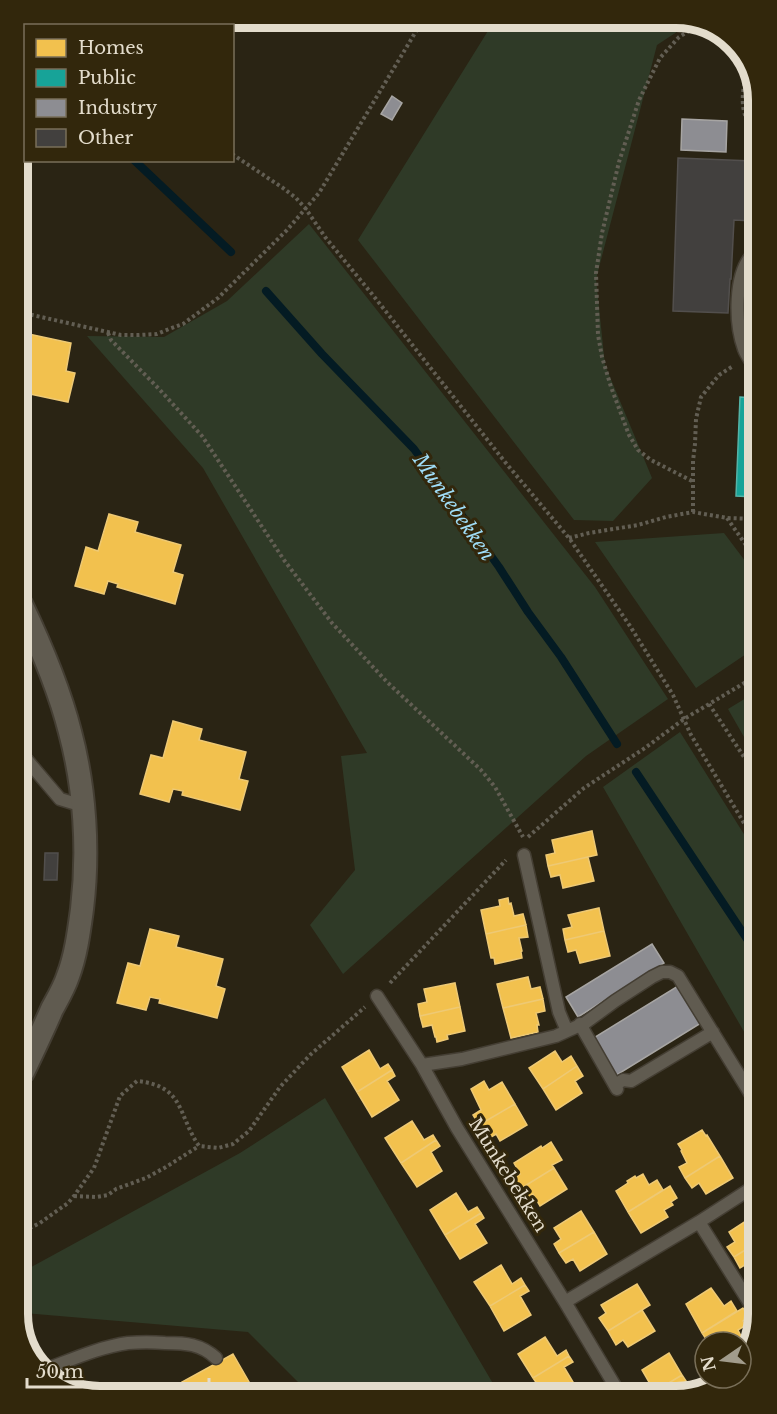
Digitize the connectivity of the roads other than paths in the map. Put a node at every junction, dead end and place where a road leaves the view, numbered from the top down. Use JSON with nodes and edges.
{"nodes":[{"id":1,"x":748,"y":260,"type":"edge"},
{"id":2,"x":748,"y":356,"type":"edge"},
{"id":3,"x":29,"y":620,"type":"edge"},
{"id":4,"x":28,"y":762,"type":"edge"},
{"id":5,"x":83,"y":806,"type":"junction"},
{"id":6,"x":524,"y":855,"type":"dead end"},
{"id":7,"x":378,"y":996,"type":"road end"},
{"id":8,"x":580,"y":1024,"type":"junction"},
{"id":9,"x":567,"y":1031,"type":"junction"},
{"id":10,"x":713,"y":1032,"type":"junction"},
{"id":11,"x":28,"y":1061,"type":"edge"},
{"id":12,"x":422,"y":1065,"type":"junction"},
{"id":13,"x":748,"y":1090,"type":"edge"},
{"id":14,"x":748,"y":1190,"type":"edge"},
{"id":15,"x":699,"y":1222,"type":"junction"},
{"id":16,"x":748,"y":1300,"type":"edge"},
{"id":17,"x":565,"y":1302,"type":"junction"},
{"id":18,"x":216,"y":1358,"type":"dead end"},
{"id":19,"x":52,"y":1367,"type":"edge"},
{"id":20,"x":616,"y":1386,"type":"edge"}],
"edges":[{"from":1,"to":2,"type":"lane"},
{"from":3,"to":5,"type":"street"},
{"from":4,"to":5,"type":"lane"},
{"from":5,"to":11,"type":"street"},
{"from":6,"to":9,"type":"lane"},
{"from":7,"to":12,"type":"lane","name":"Munkebekken"},
{"from":8,"to":9,"type":"lane"},
{"from":8,"to":10,"type":"lane"},
{"from":8,"to":10,"type":"lane"},
{"from":9,"to":12,"type":"lane"},
{"from":10,"to":13,"type":"lane"},
{"from":12,"to":17,"type":"lane","name":"Munkebekken"},
{"from":14,"to":15,"type":"lane"},
{"from":15,"to":16,"type":"lane"},
{"from":15,"to":17,"type":"lane"},
{"from":17,"to":20,"type":"lane","name":"Munkebekken"},
{"from":18,"to":19,"type":"lane"}]}
